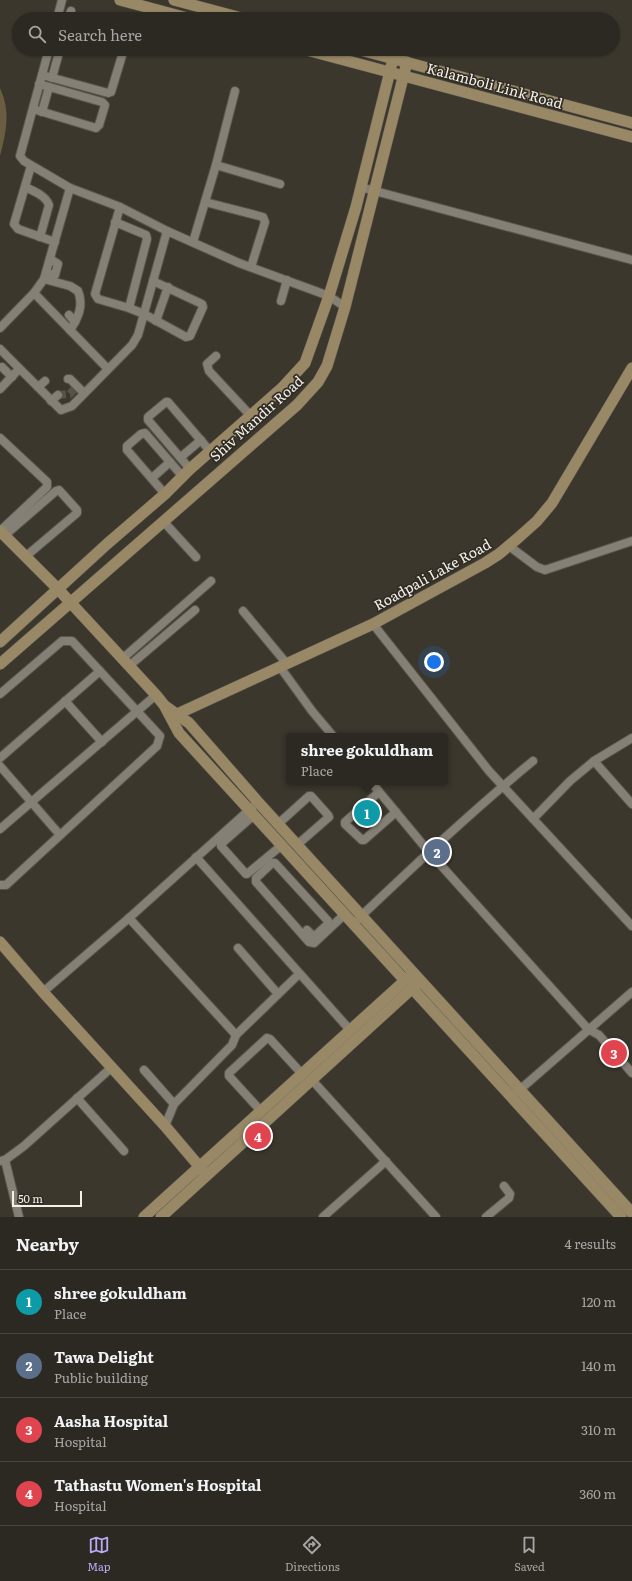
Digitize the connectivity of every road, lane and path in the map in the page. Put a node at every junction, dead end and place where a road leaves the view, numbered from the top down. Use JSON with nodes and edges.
{"nodes":[{"id":1,"x":62,"y":0,"type":"edge"},
{"id":2,"x":120,"y":0,"type":"edge"},
{"id":3,"x":174,"y":0,"type":"edge"},
{"id":4,"x":59,"y":12,"type":"edge"},
{"id":5,"x":165,"y":12,"type":"edge"},
{"id":6,"x":219,"y":12,"type":"edge"},
{"id":7,"x":47,"y":56,"type":"edge"},
{"id":8,"x":58,"y":56,"type":"edge"},
{"id":9,"x":122,"y":56,"type":"edge"},
{"id":10,"x":329,"y":56,"type":"edge"},
{"id":11,"x":382,"y":56,"type":"edge"},
{"id":12,"x":393,"y":59,"type":"junction"},
{"id":13,"x":406,"y":62,"type":"junction"},
{"id":14,"x":390,"y":72,"type":"junction"},
{"id":15,"x":42,"y":75,"type":"junction"},
{"id":16,"x":403,"y":76,"type":"junction"},
{"id":17,"x":52,"y":78,"type":"junction"},
{"id":18,"x":39,"y":84,"type":"junction"},
{"id":19,"x":49,"y":87,"type":"junction"},
{"id":20,"x":235,"y":91,"type":"dead end"},
{"id":21,"x":32,"y":109,"type":"junction"},
{"id":22,"x":42,"y":112,"type":"junction"},
{"id":23,"x":632,"y":123,"type":"edge"},
{"id":24,"x":632,"y":137,"type":"edge"},
{"id":25,"x":216,"y":165,"type":"junction"},
{"id":26,"x":31,"y":166,"type":"junction"},
{"id":27,"x":280,"y":184,"type":"dead end"},
{"id":28,"x":25,"y":187,"type":"junction"},
{"id":29,"x":360,"y":187,"type":"junction"},
{"id":30,"x":70,"y":188,"type":"junction"},
{"id":31,"x":374,"y":191,"type":"junction"},
{"id":32,"x":205,"y":202,"type":"junction"},
{"id":33,"x":120,"y":208,"type":"junction"},
{"id":34,"x":115,"y":222,"type":"junction"},
{"id":35,"x":167,"y":231,"type":"junction"},
{"id":36,"x":40,"y":237,"type":"junction"},
{"id":37,"x":55,"y":242,"type":"junction"},
{"id":38,"x":193,"y":242,"type":"junction"},
{"id":39,"x":632,"y":260,"type":"edge"},
{"id":40,"x":251,"y":267,"type":"junction"},
{"id":41,"x":45,"y":276,"type":"junction"},
{"id":42,"x":153,"y":280,"type":"junction"},
{"id":43,"x":287,"y":280,"type":"junction"},
{"id":44,"x":168,"y":287,"type":"junction"},
{"id":45,"x":34,"y":293,"type":"junction"},
{"id":46,"x":329,"y":296,"type":"junction"},
{"id":47,"x":281,"y":301,"type":"dead end"},
{"id":48,"x":345,"y":307,"type":"junction"},
{"id":49,"x":129,"y":308,"type":"junction"},
{"id":50,"x":144,"y":314,"type":"junction"},
{"id":51,"x":69,"y":315,"type":"dead end"},
{"id":52,"x":156,"y":321,"type":"junction"},
{"id":53,"x":75,"y":322,"type":"junction"},
{"id":54,"x":0,"y":328,"type":"edge"},
{"id":55,"x":70,"y":330,"type":"junction"},
{"id":56,"x":0,"y":349,"type":"edge"},
{"id":57,"x":216,"y":356,"type":"dead end"},
{"id":58,"x":2,"y":368,"type":"dead end"},
{"id":59,"x":107,"y":368,"type":"junction"},
{"id":60,"x":632,"y":368,"type":"edge"},
{"id":61,"x":19,"y":369,"type":"junction"},
{"id":62,"x":12,"y":377,"type":"junction"},
{"id":63,"x":68,"y":380,"type":"dead end"},
{"id":64,"x":45,"y":381,"type":"dead end"},
{"id":65,"x":38,"y":387,"type":"junction"},
{"id":66,"x":0,"y":390,"type":"edge"},
{"id":67,"x":84,"y":393,"type":"junction"},
{"id":68,"x":58,"y":395,"type":"tunnel mouth"},
{"id":69,"x":51,"y":401,"type":"junction"},
{"id":70,"x":250,"y":415,"type":"junction"},
{"id":71,"x":0,"y":438,"type":"edge"},
{"id":72,"x":201,"y":440,"type":"junction"},
{"id":73,"x":210,"y":451,"type":"junction"},
{"id":74,"x":181,"y":458,"type":"junction"},
{"id":75,"x":170,"y":462,"type":"junction"},
{"id":76,"x":187,"y":473,"type":"junction"},
{"id":77,"x":152,"y":478,"type":"junction"},
{"id":78,"x":165,"y":494,"type":"junction"},
{"id":79,"x":163,"y":521,"type":"junction"},
{"id":80,"x":1,"y":533,"type":"edge"},
{"id":81,"x":632,"y":541,"type":"edge"},
{"id":82,"x":509,"y":546,"type":"junction"},
{"id":83,"x":25,"y":557,"type":"junction"},
{"id":84,"x":196,"y":557,"type":"dead end"},
{"id":85,"x":211,"y":581,"type":"dead end"},
{"id":86,"x":58,"y":589,"type":"junction"},
{"id":87,"x":71,"y":603,"type":"junction"},
{"id":88,"x":195,"y":610,"type":"dead end"},
{"id":89,"x":243,"y":611,"type":"dead end"},
{"id":90,"x":372,"y":624,"type":"junction"},
{"id":91,"x":0,"y":642,"type":"edge"},
{"id":92,"x":126,"y":662,"type":"junction"},
{"id":93,"x":0,"y":664,"type":"edge"},
{"id":94,"x":283,"y":665,"type":"junction"},
{"id":95,"x":100,"y":671,"type":"junction"},
{"id":96,"x":0,"y":694,"type":"edge"},
{"id":97,"x":156,"y":695,"type":"junction"},
{"id":98,"x":65,"y":701,"type":"junction"},
{"id":99,"x":137,"y":712,"type":"junction"},
{"id":100,"x":174,"y":716,"type":"junction"},
{"id":101,"x":331,"y":733,"type":"edge"},
{"id":102,"x":632,"y":738,"type":"edge"},
{"id":103,"x":102,"y":742,"type":"junction"},
{"id":104,"x":0,"y":758,"type":"edge"},
{"id":105,"x":533,"y":761,"type":"dead end"},
{"id":106,"x":594,"y":761,"type":"junction"},
{"id":107,"x":0,"y":766,"type":"edge"},
{"id":108,"x":373,"y":785,"type":"edge"},
{"id":109,"x":502,"y":786,"type":"junction"},
{"id":110,"x":379,"y":792,"type":"junction"},
{"id":111,"x":31,"y":802,"type":"junction"},
{"id":112,"x":632,"y":804,"type":"edge"},
{"id":113,"x":254,"y":809,"type":"junction"},
{"id":114,"x":396,"y":812,"type":"junction"},
{"id":115,"x":532,"y":819,"type":"junction"},
{"id":116,"x":278,"y":824,"type":"junction"},
{"id":117,"x":0,"y":828,"type":"edge"},
{"id":118,"x":60,"y":835,"type":"junction"},
{"id":119,"x":282,"y":845,"type":"junction"},
{"id":120,"x":297,"y":845,"type":"junction"},
{"id":121,"x":429,"y":852,"type":"junction"},
{"id":122,"x":196,"y":857,"type":"junction"},
{"id":123,"x":0,"y":885,"type":"edge"},
{"id":124,"x":345,"y":914,"type":"junction"},
{"id":125,"x":129,"y":918,"type":"junction"},
{"id":126,"x":357,"y":920,"type":"junction"},
{"id":127,"x":632,"y":926,"type":"edge"},
{"id":128,"x":307,"y":930,"type":"dead end"},
{"id":129,"x":0,"y":942,"type":"edge"},
{"id":130,"x":238,"y":948,"type":"dead end"},
{"id":131,"x":299,"y":974,"type":"junction"},
{"id":132,"x":413,"y":980,"type":"junction"},
{"id":133,"x":43,"y":992,"type":"junction"},
{"id":134,"x":632,"y":992,"type":"edge"},
{"id":135,"x":278,"y":994,"type":"junction"},
{"id":136,"x":588,"y":1029,"type":"junction"},
{"id":137,"x":350,"y":1030,"type":"junction"},
{"id":138,"x":236,"y":1035,"type":"junction"},
{"id":139,"x":111,"y":1068,"type":"junction"},
{"id":140,"x":144,"y":1070,"type":"dead end"},
{"id":141,"x":632,"y":1073,"type":"edge"},
{"id":142,"x":302,"y":1074,"type":"junction"},
{"id":143,"x":312,"y":1080,"type":"junction"},
{"id":144,"x":516,"y":1093,"type":"junction"},
{"id":145,"x":77,"y":1098,"type":"junction"},
{"id":146,"x":174,"y":1104,"type":"junction"},
{"id":147,"x":260,"y":1110,"type":"junction"},
{"id":148,"x":165,"y":1126,"type":"junction"},
{"id":149,"x":124,"y":1151,"type":"dead end"},
{"id":150,"x":3,"y":1161,"type":"edge"},
{"id":151,"x":386,"y":1161,"type":"junction"},
{"id":152,"x":203,"y":1170,"type":"junction"},
{"id":153,"x":504,"y":1186,"type":"dead end"},
{"id":154,"x":632,"y":1213,"type":"edge"},
{"id":155,"x":19,"y":1217,"type":"edge"},
{"id":156,"x":144,"y":1217,"type":"edge"},
{"id":157,"x":161,"y":1217,"type":"edge"},
{"id":158,"x":323,"y":1217,"type":"edge"},
{"id":159,"x":436,"y":1217,"type":"edge"},
{"id":160,"x":486,"y":1217,"type":"edge"},
{"id":161,"x":621,"y":1217,"type":"edge"}],
"edges":[{"from":1,"to":4,"type":"street"},
{"from":2,"to":5,"type":"street"},
{"from":3,"to":6,"type":"street"},
{"from":7,"to":15,"type":"street"},
{"from":8,"to":17,"type":"street"},
{"from":9,"to":17,"type":"street"},
{"from":10,"to":14,"type":"street","name":"Kalamboli Link Road"},
{"from":11,"to":12,"type":"street","name":"Kalamboli Link Road"},
{"from":12,"to":13,"type":"street","name":"Kalamboli Link Road"},
{"from":12,"to":14,"type":"street","name":"Shiv Mandir Road"},
{"from":13,"to":16,"type":"street","name":"Shiv Mandir Road"},
{"from":13,"to":23,"type":"street","name":"Kalamboli Link Road"},
{"from":14,"to":16,"type":"street","name":"Kalamboli Link Road"},
{"from":14,"to":29,"type":"street","name":"Shiv Mandir Road"},
{"from":15,"to":17,"type":"street"},
{"from":15,"to":18,"type":"street"},
{"from":16,"to":24,"type":"street","name":"Kalamboli Link Road"},
{"from":16,"to":31,"type":"street","name":"Shiv Mandir Road"},
{"from":18,"to":19,"type":"street"},
{"from":18,"to":21,"type":"street"},
{"from":19,"to":22,"type":"street"},
{"from":19,"to":22,"type":"street"},
{"from":20,"to":25,"type":"street"},
{"from":21,"to":22,"type":"street"},
{"from":21,"to":26,"type":"street"},
{"from":25,"to":27,"type":"street"},
{"from":25,"to":32,"type":"street"},
{"from":26,"to":28,"type":"street"},
{"from":26,"to":30,"type":"street"},
{"from":28,"to":36,"type":"street"},
{"from":28,"to":36,"type":"street"},
{"from":29,"to":31,"type":"street"},
{"from":29,"to":46,"type":"street","name":"Shiv Mandir Road"},
{"from":30,"to":33,"type":"street"},
{"from":30,"to":37,"type":"street"},
{"from":31,"to":39,"type":"street"},
{"from":31,"to":48,"type":"street","name":"Shiv Mandir Road"},
{"from":32,"to":38,"type":"street"},
{"from":32,"to":40,"type":"street"},
{"from":33,"to":34,"type":"street"},
{"from":33,"to":35,"type":"street"},
{"from":34,"to":49,"type":"street"},
{"from":34,"to":49,"type":"street"},
{"from":35,"to":38,"type":"street"},
{"from":35,"to":42,"type":"street"},
{"from":36,"to":37,"type":"street"},
{"from":37,"to":41,"type":"street"},
{"from":38,"to":40,"type":"street"},
{"from":40,"to":43,"type":"street"},
{"from":41,"to":45,"type":"street"},
{"from":41,"to":53,"type":"street"},
{"from":42,"to":44,"type":"street"},
{"from":42,"to":50,"type":"street"},
{"from":43,"to":46,"type":"street"},
{"from":43,"to":47,"type":"street"},
{"from":44,"to":52,"type":"street"},
{"from":44,"to":52,"type":"street"},
{"from":45,"to":54,"type":"street"},
{"from":45,"to":55,"type":"street"},
{"from":46,"to":48,"type":"street"},
{"from":46,"to":70,"type":"street","name":"Shiv Mandir Road"},
{"from":48,"to":79,"type":"street","name":"Shiv Mandir Road"},
{"from":49,"to":50,"type":"street"},
{"from":50,"to":52,"type":"street"},
{"from":50,"to":59,"type":"street"},
{"from":51,"to":53,"type":"street"},
{"from":53,"to":55,"type":"street"},
{"from":55,"to":59,"type":"street"},
{"from":56,"to":61,"type":"street"},
{"from":57,"to":70,"type":"street"},
{"from":58,"to":62,"type":"street"},
{"from":59,"to":67,"type":"street"},
{"from":60,"to":82,"type":"street","name":"Roadpali Lake Road"},
{"from":61,"to":62,"type":"street"},
{"from":61,"to":65,"type":"street"},
{"from":62,"to":66,"type":"street"},
{"from":63,"to":67,"type":"street"},
{"from":64,"to":65,"type":"street"},
{"from":65,"to":69,"type":"street"},
{"from":67,"to":69,"type":"street"},
{"from":68,"to":69,"type":"street"},
{"from":70,"to":73,"type":"street","name":"Shiv Mandir Road"},
{"from":71,"to":80,"type":"street"},
{"from":72,"to":73,"type":"street"},
{"from":72,"to":74,"type":"street"},
{"from":72,"to":74,"type":"street"},
{"from":73,"to":76,"type":"street","name":"Shiv Mandir Road"},
{"from":74,"to":76,"type":"street"},
{"from":75,"to":76,"type":"street"},
{"from":75,"to":77,"type":"street"},
{"from":75,"to":77,"type":"street"},
{"from":76,"to":78,"type":"street","name":"Shiv Mandir Road"},
{"from":77,"to":78,"type":"street"},
{"from":78,"to":86,"type":"street","name":"Shiv Mandir Road"},
{"from":79,"to":84,"type":"street"},
{"from":79,"to":87,"type":"street","name":"Shiv Mandir Road"},
{"from":80,"to":83,"type":"street"},
{"from":80,"to":83,"type":"street"},
{"from":81,"to":82,"type":"street"},
{"from":82,"to":90,"type":"street","name":"Roadpali Lake Road"},
{"from":83,"to":86,"type":"street"},
{"from":85,"to":92,"type":"street"},
{"from":86,"to":87,"type":"street"},
{"from":86,"to":91,"type":"street","name":"Shiv Mandir Road"},
{"from":87,"to":92,"type":"street"},
{"from":87,"to":93,"type":"street","name":"Shiv Mandir Road"},
{"from":88,"to":92,"type":"street"},
{"from":89,"to":94,"type":"street"},
{"from":90,"to":94,"type":"street","name":"Roadpali Lake Road"},
{"from":90,"to":109,"type":"street"},
{"from":92,"to":97,"type":"street"},
{"from":94,"to":100,"type":"street","name":"Roadpali Lake Road"},
{"from":94,"to":101,"type":"street"},
{"from":95,"to":96,"type":"street"},
{"from":95,"to":98,"type":"street"},
{"from":95,"to":99,"type":"street"},
{"from":97,"to":99,"type":"street"},
{"from":97,"to":100,"type":"street"},
{"from":98,"to":103,"type":"street"},
{"from":98,"to":104,"type":"street"},
{"from":99,"to":103,"type":"street"},
{"from":99,"to":118,"type":"street"},
{"from":100,"to":113,"type":"street"},
{"from":102,"to":106,"type":"street"},
{"from":103,"to":111,"type":"street"},
{"from":105,"to":109,"type":"street"},
{"from":106,"to":112,"type":"street"},
{"from":106,"to":115,"type":"street"},
{"from":107,"to":111,"type":"street"},
{"from":108,"to":110,"type":"street"},
{"from":109,"to":115,"type":"street"},
{"from":109,"to":121,"type":"street"},
{"from":110,"to":114,"type":"street"},
{"from":110,"to":114,"type":"street"},
{"from":111,"to":117,"type":"street"},
{"from":111,"to":118,"type":"street"},
{"from":113,"to":116,"type":"street"},
{"from":113,"to":119,"type":"street"},
{"from":113,"to":119,"type":"street"},
{"from":113,"to":122,"type":"street"},
{"from":114,"to":121,"type":"street"},
{"from":115,"to":127,"type":"street"},
{"from":116,"to":120,"type":"street"},
{"from":116,"to":120,"type":"street"},
{"from":118,"to":123,"type":"street"},
{"from":119,"to":124,"type":"street"},
{"from":120,"to":126,"type":"street"},
{"from":121,"to":126,"type":"street"},
{"from":121,"to":136,"type":"street"},
{"from":122,"to":125,"type":"street"},
{"from":122,"to":131,"type":"street"},
{"from":124,"to":126,"type":"street"},
{"from":124,"to":128,"type":"street"},
{"from":125,"to":133,"type":"street"},
{"from":125,"to":138,"type":"street"},
{"from":126,"to":132,"type":"street"},
{"from":129,"to":133,"type":"street"},
{"from":130,"to":135,"type":"street"},
{"from":131,"to":135,"type":"street"},
{"from":131,"to":137,"type":"street"},
{"from":132,"to":137,"type":"street"},
{"from":132,"to":143,"type":"street"},
{"from":132,"to":144,"type":"street"},
{"from":133,"to":139,"type":"street"},
{"from":134,"to":136,"type":"street"},
{"from":135,"to":138,"type":"street"},
{"from":136,"to":141,"type":"street"},
{"from":136,"to":144,"type":"street"},
{"from":137,"to":142,"type":"street"},
{"from":138,"to":146,"type":"street"},
{"from":139,"to":145,"type":"street"},
{"from":139,"to":148,"type":"street"},
{"from":140,"to":146,"type":"street"},
{"from":142,"to":147,"type":"street"},
{"from":142,"to":147,"type":"street"},
{"from":143,"to":151,"type":"street"},
{"from":143,"to":152,"type":"street"},
{"from":144,"to":154,"type":"street"},
{"from":144,"to":161,"type":"street"},
{"from":145,"to":149,"type":"street"},
{"from":145,"to":150,"type":"street"},
{"from":146,"to":148,"type":"street"},
{"from":147,"to":152,"type":"street"},
{"from":148,"to":152,"type":"street"},
{"from":150,"to":155,"type":"street"},
{"from":151,"to":158,"type":"street"},
{"from":151,"to":159,"type":"street"},
{"from":152,"to":156,"type":"street"},
{"from":152,"to":157,"type":"street"},
{"from":153,"to":160,"type":"street"}]}
